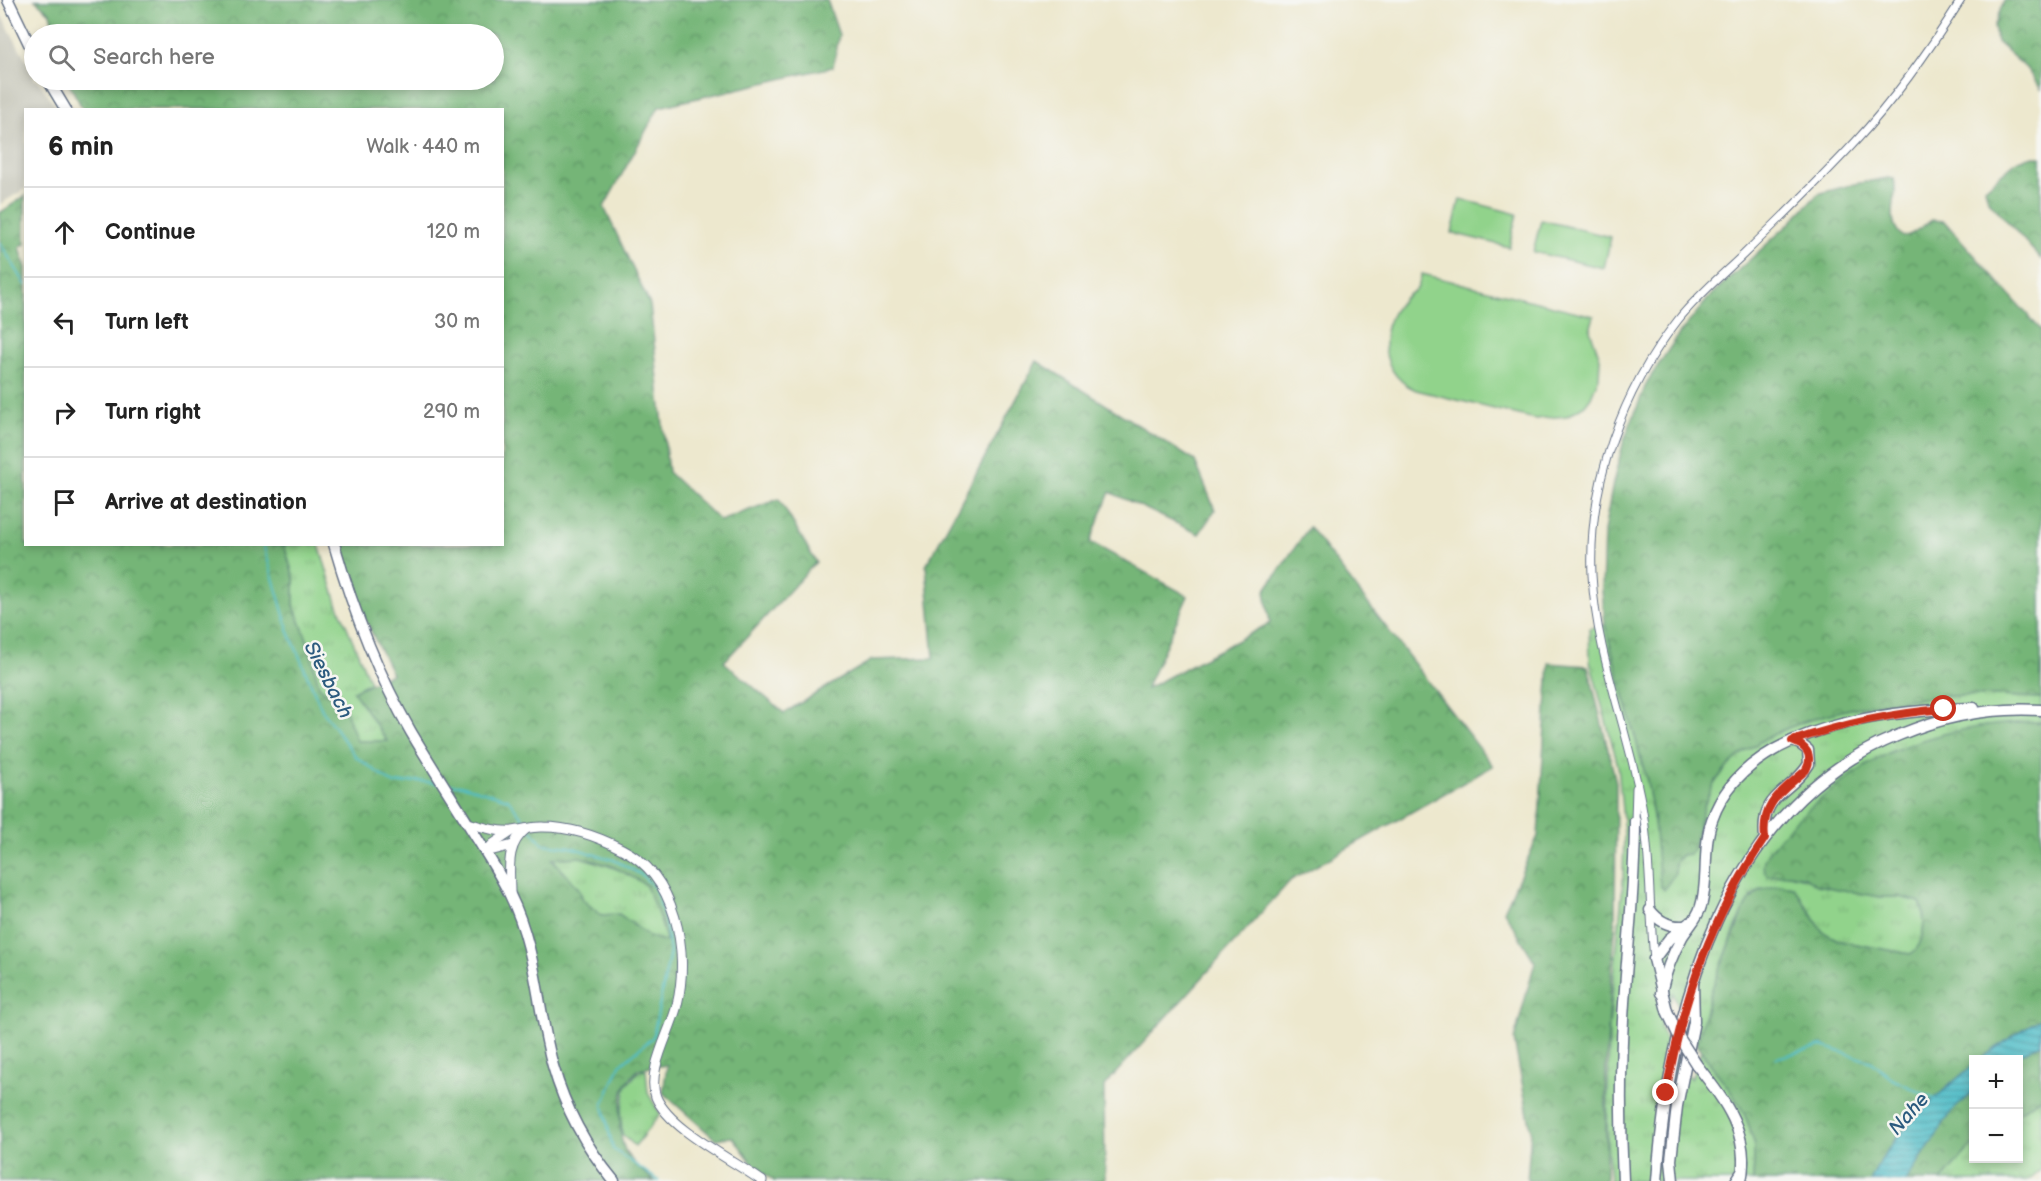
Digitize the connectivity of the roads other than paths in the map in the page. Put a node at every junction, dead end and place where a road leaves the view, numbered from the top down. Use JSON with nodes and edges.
{"nodes":[{"id":1,"x":8,"y":0,"type":"edge"},
{"id":2,"x":1961,"y":0,"type":"edge"},
{"id":3,"x":24,"y":33,"type":"edge"},
{"id":4,"x":54,"y":90,"type":"edge"},
{"id":5,"x":65,"y":108,"type":"edge"},
{"id":6,"x":335,"y":546,"type":"edge"},
{"id":7,"x":2007,"y":710,"type":"junction"},
{"id":8,"x":2041,"y":711,"type":"edge"},
{"id":9,"x":1792,"y":741,"type":"junction"},
{"id":10,"x":1636,"y":777,"type":"junction"},
{"id":11,"x":1635,"y":821,"type":"joint"},
{"id":12,"x":468,"y":823,"type":"junction"},
{"id":13,"x":526,"y":829,"type":"junction"},
{"id":14,"x":513,"y":831,"type":"junction"},
{"id":15,"x":1765,"y":838,"type":"junction"},
{"id":16,"x":513,"y":845,"type":"junction"},
{"id":17,"x":486,"y":852,"type":"junction"},
{"id":18,"x":510,"y":895,"type":"junction"},
{"id":19,"x":1650,"y":910,"type":"junction"},
{"id":20,"x":1689,"y":923,"type":"junction"},
{"id":21,"x":1654,"y":959,"type":"junction"},
{"id":22,"x":1693,"y":980,"type":"junction"},
{"id":23,"x":1661,"y":993,"type":"junction"},
{"id":24,"x":1740,"y":1178,"type":"edge"},
{"id":25,"x":614,"y":1181,"type":"edge"},
{"id":26,"x":762,"y":1181,"type":"edge"},
{"id":27,"x":1623,"y":1181,"type":"edge"},
{"id":28,"x":1657,"y":1181,"type":"edge"},
{"id":29,"x":1673,"y":1181,"type":"edge"}],
"edges":[{"from":1,"to":3,"type":"main road"},
{"from":2,"to":10,"type":"street"},
{"from":4,"to":5,"type":"main road"},
{"from":6,"to":12,"type":"main road"},
{"from":7,"to":8,"type":"main road"},
{"from":7,"to":9,"type":"main road"},
{"from":7,"to":15,"type":"main road"},
{"from":9,"to":15,"type":"main road"},
{"from":9,"to":20,"type":"main road"},
{"from":10,"to":11,"type":"street"},
{"from":10,"to":19,"type":"street"},
{"from":11,"to":27,"type":"main road"},
{"from":12,"to":14,"type":"street"},
{"from":12,"to":17,"type":"main road"},
{"from":13,"to":14,"type":"street"},
{"from":13,"to":16,"type":"street"},
{"from":13,"to":26,"type":"street"},
{"from":14,"to":17,"type":"street"},
{"from":15,"to":22,"type":"main road"},
{"from":16,"to":17,"type":"street"},
{"from":16,"to":18,"type":"street"},
{"from":17,"to":18,"type":"main road"},
{"from":18,"to":25,"type":"main road"},
{"from":19,"to":20,"type":"main road"},
{"from":19,"to":21,"type":"street"},
{"from":20,"to":21,"type":"main road"},
{"from":20,"to":23,"type":"main road"},
{"from":21,"to":23,"type":"main road"},
{"from":22,"to":28,"type":"main road"},
{"from":22,"to":29,"type":"main road"},
{"from":23,"to":24,"type":"main road","bridge":true}]}
